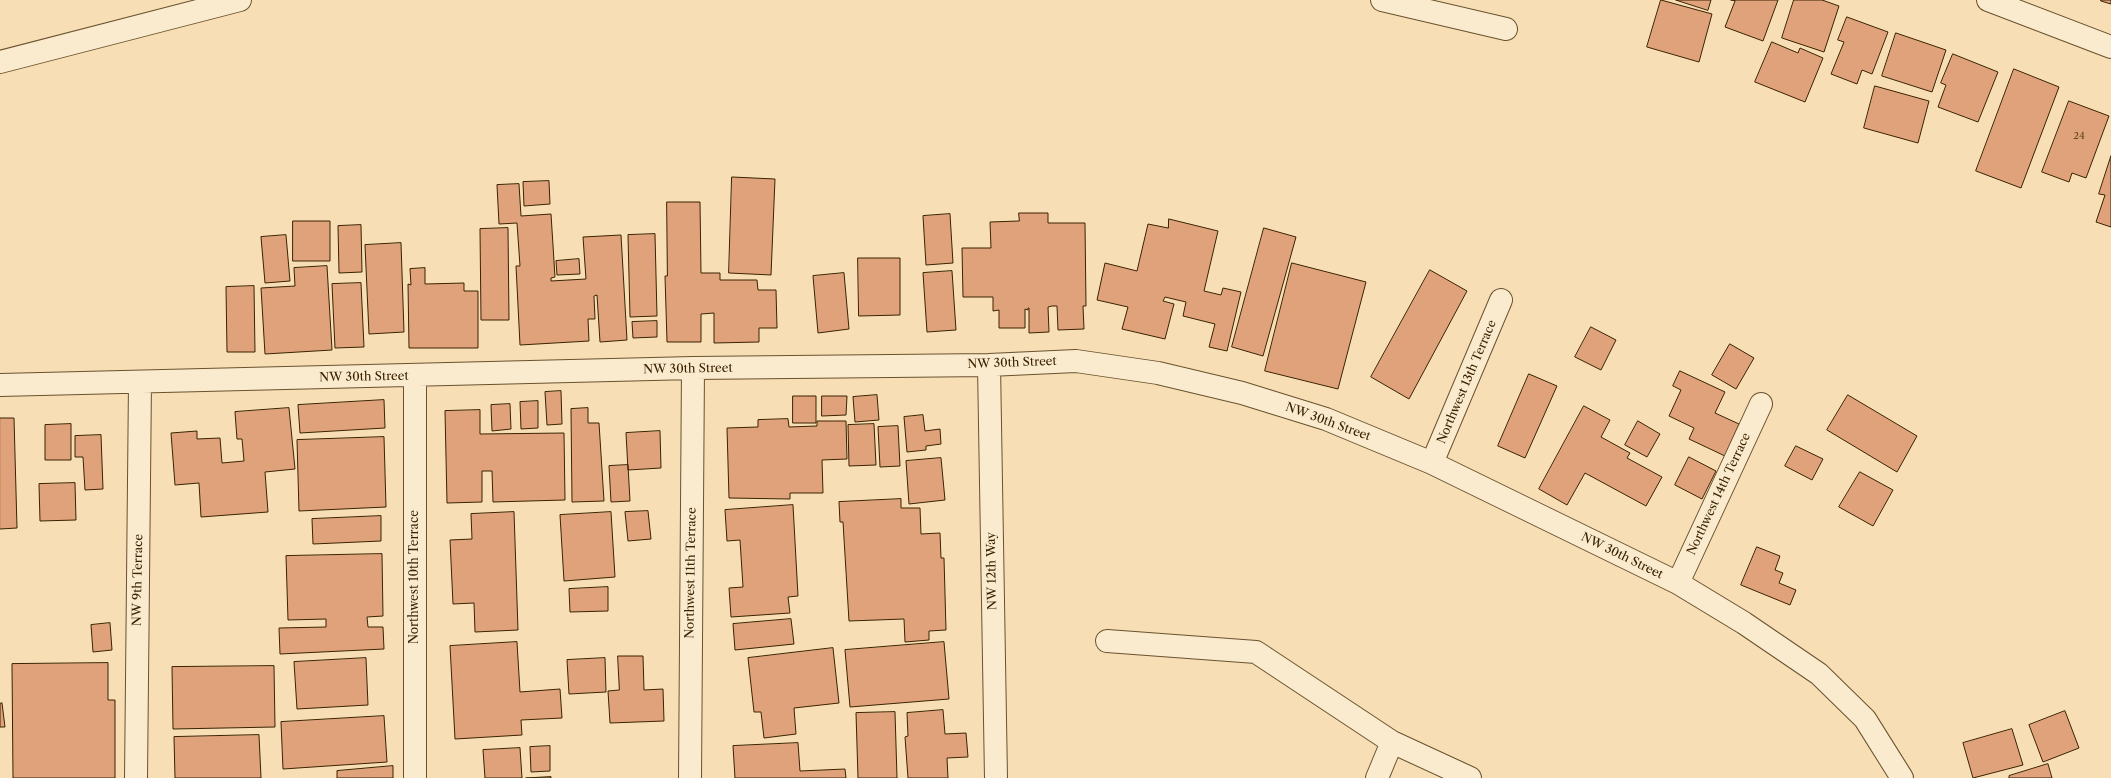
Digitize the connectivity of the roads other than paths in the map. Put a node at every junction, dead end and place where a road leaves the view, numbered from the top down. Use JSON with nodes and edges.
{"nodes":[{"id":1,"x":240,"y":0,"type":"edge"},
{"id":2,"x":1382,"y":0,"type":"edge"},
{"id":3,"x":1988,"y":0,"type":"edge"},
{"id":4,"x":1506,"y":28,"type":"dead end"},
{"id":5,"x":2111,"y":47,"type":"edge"},
{"id":6,"x":0,"y":62,"type":"edge"},
{"id":7,"x":1501,"y":300,"type":"dead end"},
{"id":8,"x":989,"y":365,"type":"junction"},
{"id":9,"x":693,"y":368,"type":"junction"},
{"id":10,"x":415,"y":375,"type":"junction"},
{"id":11,"x":140,"y":382,"type":"junction"},
{"id":12,"x":0,"y":385,"type":"edge"},
{"id":13,"x":1761,"y":404,"type":"dead end"},
{"id":14,"x":1432,"y":463,"type":"junction"},
{"id":15,"x":1678,"y":583,"type":"junction"},
{"id":16,"x":1107,"y":641,"type":"dead end"},
{"id":17,"x":1392,"y":742,"type":"junction"},
{"id":18,"x":136,"y":778,"type":"edge"},
{"id":19,"x":415,"y":778,"type":"edge"},
{"id":20,"x":690,"y":778,"type":"edge"},
{"id":21,"x":996,"y":778,"type":"edge"},
{"id":22,"x":1377,"y":778,"type":"edge"},
{"id":23,"x":1470,"y":778,"type":"edge"},
{"id":24,"x":1902,"y":778,"type":"edge"}],
"edges":[{"from":1,"to":6,"type":"street"},
{"from":2,"to":4,"type":"street"},
{"from":3,"to":5,"type":"street"},
{"from":7,"to":14,"type":"street","name":"Northwest 13th Terrace"},
{"from":8,"to":9,"type":"street","name":"NW 30th Street"},
{"from":8,"to":14,"type":"street","name":"NW 30th Street"},
{"from":8,"to":21,"type":"street","name":"NW 12th Way"},
{"from":9,"to":10,"type":"street","name":"NW 30th Street"},
{"from":9,"to":20,"type":"street","name":"Northwest 11th Terrace"},
{"from":10,"to":11,"type":"street","name":"NW 30th Street"},
{"from":10,"to":19,"type":"street","name":"Northwest 10th Terrace"},
{"from":11,"to":12,"type":"street","name":"NW 30th Street"},
{"from":11,"to":18,"type":"street","name":"NW 9th Terrace"},
{"from":13,"to":15,"type":"street","name":"Northwest 14th Terrace"},
{"from":14,"to":15,"type":"street","name":"NW 30th Street"},
{"from":15,"to":24,"type":"street","name":"NW 30th Street"},
{"from":16,"to":17,"type":"street"},
{"from":17,"to":22,"type":"street"},
{"from":17,"to":23,"type":"street"}]}
